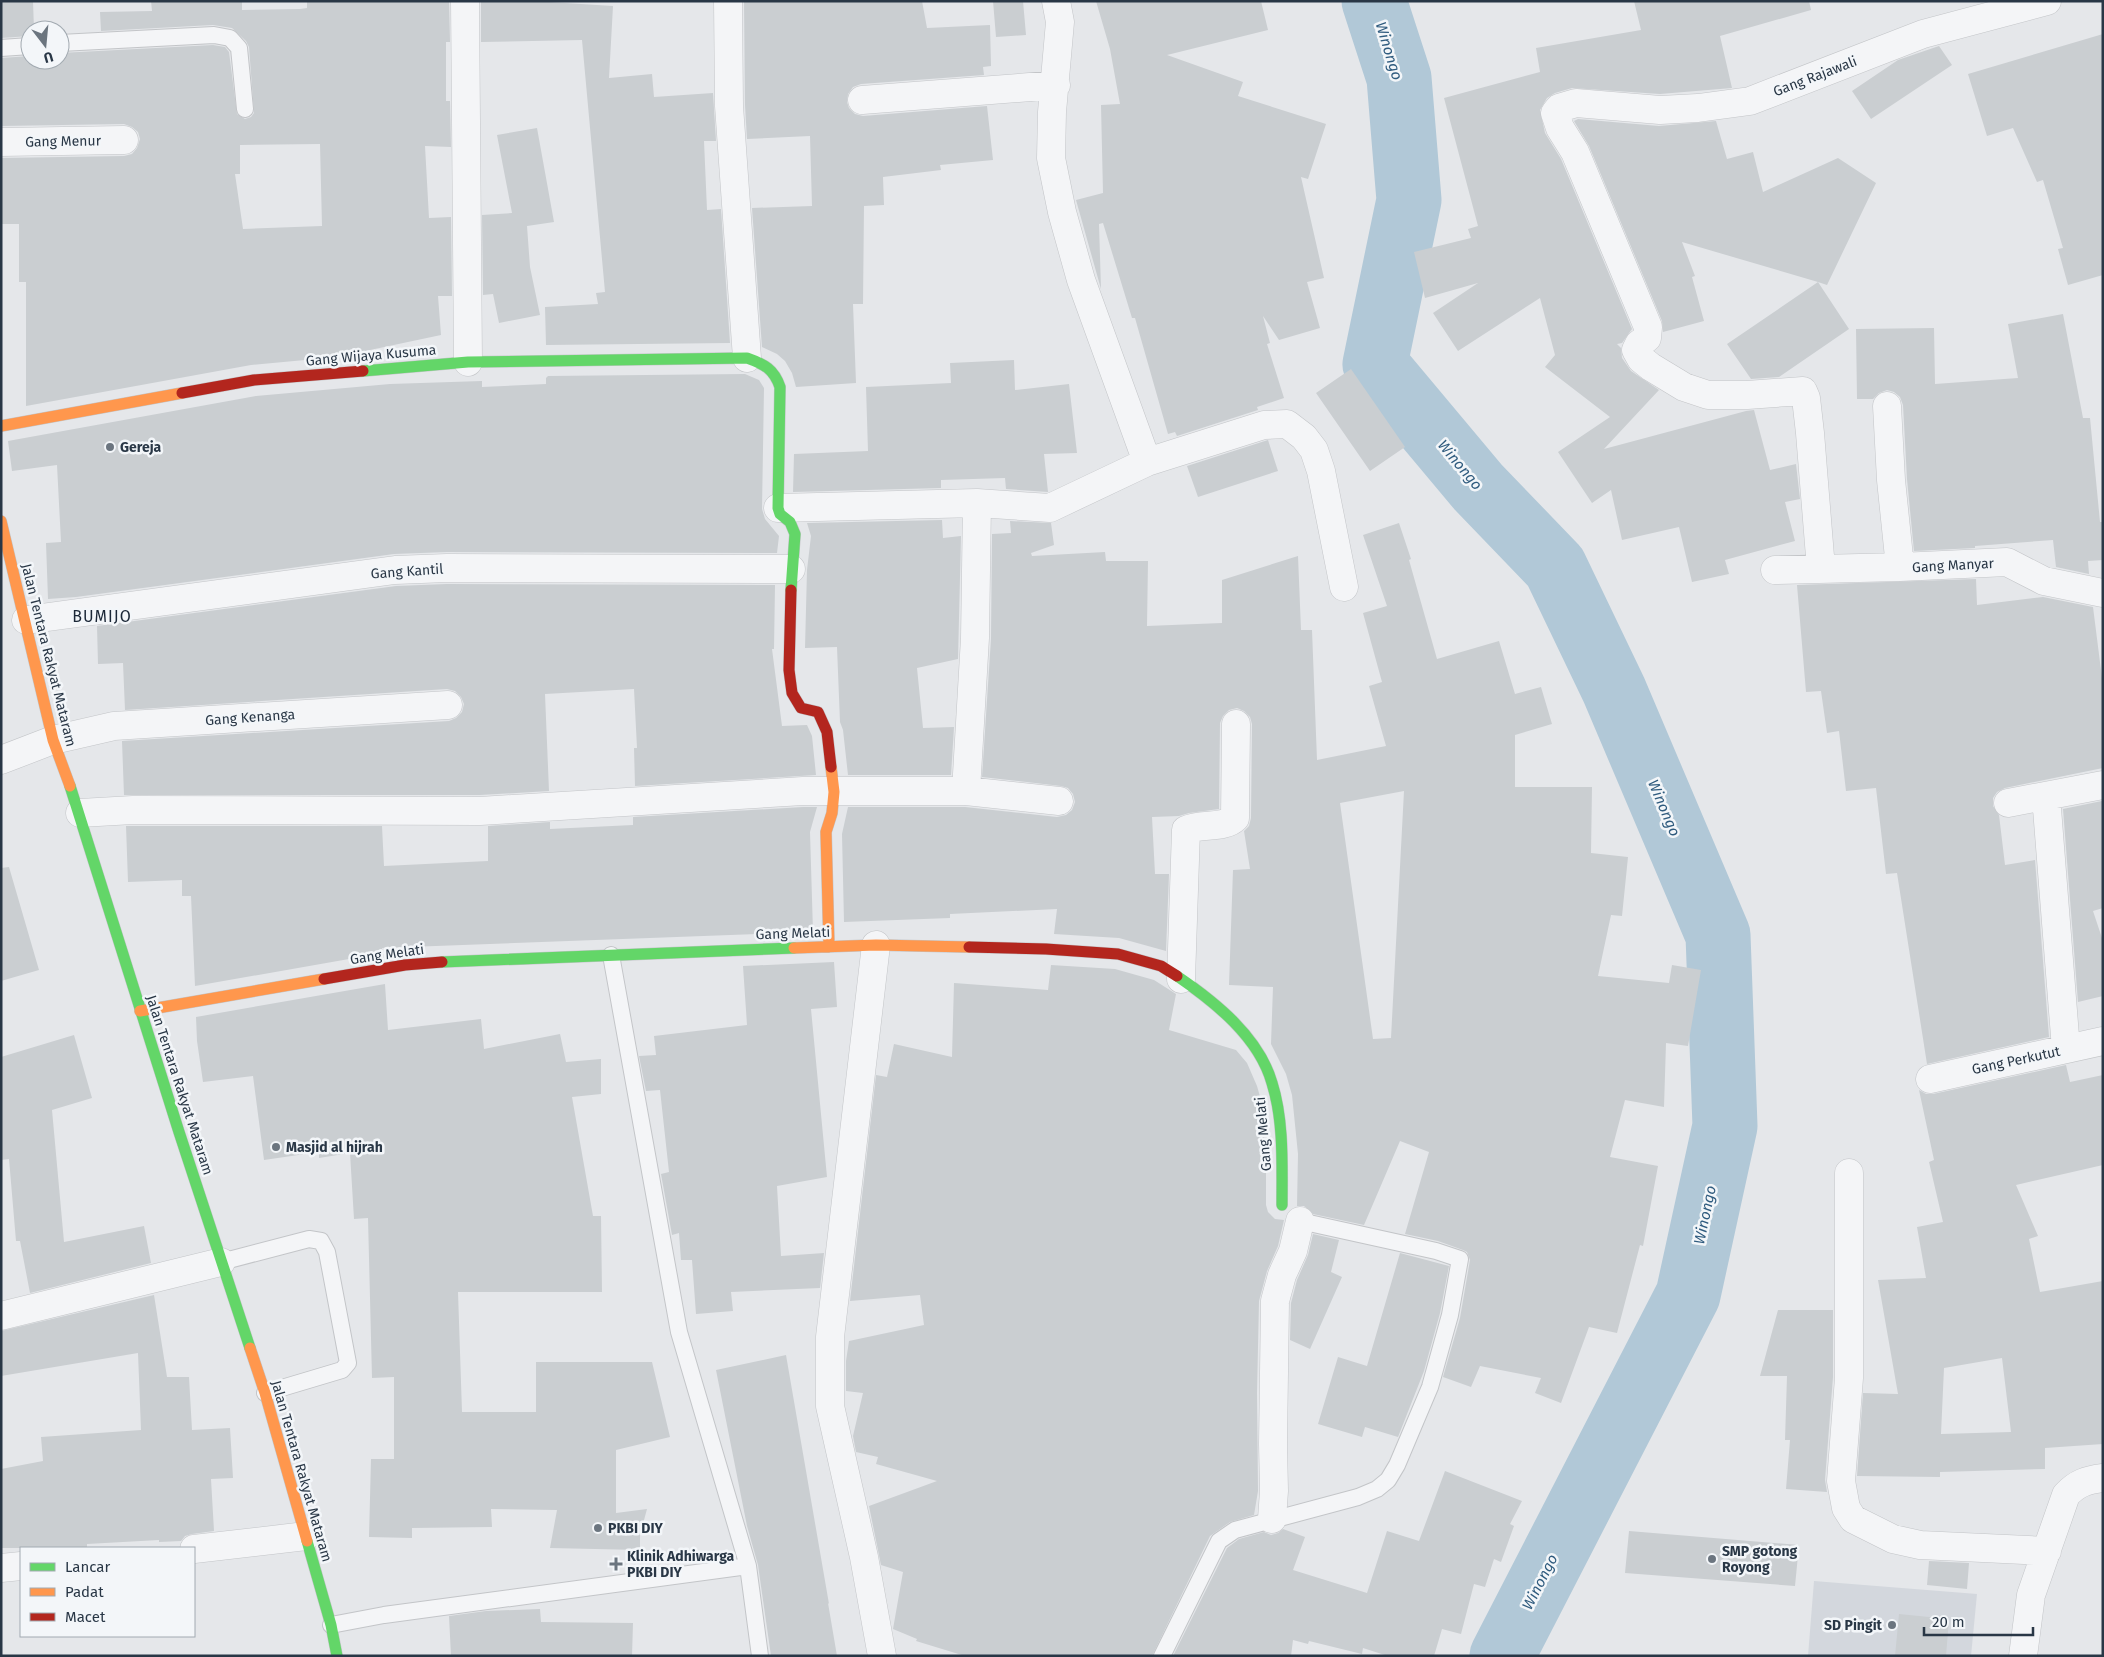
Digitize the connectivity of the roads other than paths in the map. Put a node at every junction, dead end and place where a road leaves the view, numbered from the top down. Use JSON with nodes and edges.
{"nodes":[{"id":1,"x":464,"y":1,"type":"edge"},
{"id":2,"x":728,"y":1,"type":"edge"},
{"id":3,"x":1056,"y":1,"type":"edge"},
{"id":4,"x":2048,"y":1,"type":"edge"},
{"id":5,"x":2000,"y":7,"type":"edge"},
{"id":6,"x":70,"y":42,"type":"edge"},
{"id":7,"x":20,"y":47,"type":"edge"},
{"id":8,"x":1,"y":48,"type":"edge"},
{"id":9,"x":1056,"y":85,"type":"junction"},
{"id":10,"x":862,"y":100,"type":"dead end"},
{"id":11,"x":245,"y":109,"type":"dead end"},
{"id":12,"x":124,"y":140,"type":"dead end"},
{"id":13,"x":1,"y":142,"type":"edge"},
{"id":14,"x":747,"y":358,"type":"junction"},
{"id":15,"x":468,"y":362,"type":"junction"},
{"id":16,"x":1887,"y":406,"type":"dead end"},
{"id":17,"x":1,"y":426,"type":"edge"},
{"id":18,"x":1147,"y":462,"type":"junction"},
{"id":19,"x":977,"y":503,"type":"junction"},
{"id":20,"x":778,"y":508,"type":"junction"},
{"id":21,"x":1,"y":521,"type":"edge"},
{"id":22,"x":4,"y":552,"type":"edge"},
{"id":23,"x":1900,"y":567,"type":"junction"},
{"id":24,"x":791,"y":569,"type":"junction"},
{"id":25,"x":1821,"y":569,"type":"junction"},
{"id":26,"x":1775,"y":570,"type":"dead end"},
{"id":27,"x":1344,"y":588,"type":"dead end"},
{"id":28,"x":2103,"y":593,"type":"edge"},
{"id":29,"x":26,"y":620,"type":"junction"},
{"id":30,"x":448,"y":705,"type":"dead end"},
{"id":31,"x":1236,"y":724,"type":"dead end"},
{"id":32,"x":53,"y":740,"type":"junction"},
{"id":33,"x":1,"y":760,"type":"edge"},
{"id":34,"x":2103,"y":785,"type":"edge"},
{"id":35,"x":966,"y":791,"type":"junction"},
{"id":36,"x":834,"y":792,"type":"junction"},
{"id":37,"x":2046,"y":796,"type":"junction"},
{"id":38,"x":1059,"y":801,"type":"dead end"},
{"id":39,"x":2008,"y":803,"type":"dead end"},
{"id":40,"x":80,"y":813,"type":"junction"},
{"id":41,"x":876,"y":945,"type":"junction"},
{"id":42,"x":829,"y":947,"type":"junction"},
{"id":43,"x":611,"y":955,"type":"junction"},
{"id":44,"x":1181,"y":979,"type":"junction"},
{"id":45,"x":140,"y":1011,"type":"junction"},
{"id":46,"x":2103,"y":1041,"type":"edge"},
{"id":47,"x":2066,"y":1049,"type":"junction"},
{"id":48,"x":1930,"y":1080,"type":"dead end"},
{"id":49,"x":1849,"y":1173,"type":"dead end"},
{"id":50,"x":1291,"y":1213,"type":"junction"},
{"id":51,"x":220,"y":1262,"type":"junction"},
{"id":52,"x":1,"y":1316,"type":"edge"},
{"id":53,"x":265,"y":1393,"type":"junction"},
{"id":54,"x":2103,"y":1478,"type":"edge"},
{"id":55,"x":1272,"y":1519,"type":"junction"},
{"id":56,"x":306,"y":1536,"type":"junction"},
{"id":57,"x":195,"y":1549,"type":"edge"},
{"id":58,"x":2047,"y":1551,"type":"junction"},
{"id":59,"x":20,"y":1566,"type":"edge"},
{"id":60,"x":748,"y":1566,"type":"junction"},
{"id":61,"x":1,"y":1568,"type":"edge"},
{"id":62,"x":331,"y":1626,"type":"junction"},
{"id":63,"x":333,"y":1655,"type":"edge"},
{"id":64,"x":760,"y":1656,"type":"edge"},
{"id":65,"x":882,"y":1656,"type":"edge"},
{"id":66,"x":1162,"y":1656,"type":"edge"},
{"id":67,"x":2023,"y":1656,"type":"edge"}],
"edges":[{"from":1,"to":15,"type":"street"},
{"from":2,"to":14,"type":"street"},
{"from":3,"to":9,"type":"street"},
{"from":4,"to":5,"type":"street","name":"Gang Rajawali"},
{"from":5,"to":25,"type":"street","name":"Gang Rajawali"},
{"from":6,"to":11,"type":"lane"},
{"from":7,"to":8,"type":"lane"},
{"from":9,"to":10,"type":"street"},
{"from":9,"to":18,"type":"street"},
{"from":12,"to":13,"type":"street","name":"Gang Menur"},
{"from":14,"to":15,"type":"street","name":"Gang Wijaya Kusuma"},
{"from":14,"to":20,"type":"street"},
{"from":15,"to":17,"type":"street","name":"Gang Wijaya Kusuma"},
{"from":16,"to":23,"type":"street","name":"Gang Manyar"},
{"from":18,"to":19,"type":"street"},
{"from":18,"to":27,"type":"street"},
{"from":19,"to":20,"type":"street"},
{"from":19,"to":35,"type":"street"},
{"from":20,"to":24,"type":"street"},
{"from":21,"to":22,"type":"street","name":"Jalan Tentara Rakyat Mataram"},
{"from":22,"to":29,"type":"street","name":"Jalan Tentara Rakyat Mataram"},
{"from":23,"to":25,"type":"street"},
{"from":23,"to":28,"type":"street","name":"Gang Manyar"},
{"from":24,"to":29,"type":"street","name":"Gang Kantil"},
{"from":24,"to":36,"type":"street"},
{"from":25,"to":26,"type":"street"},
{"from":29,"to":32,"type":"street","name":"Jalan Tentara Rakyat Mataram"},
{"from":30,"to":32,"type":"street","name":"Gang Kenanga"},
{"from":31,"to":44,"type":"street"},
{"from":32,"to":33,"type":"street","name":"Gang Kenanga"},
{"from":32,"to":40,"type":"street","name":"Jalan Tentara Rakyat Mataram"},
{"from":34,"to":37,"type":"street"},
{"from":35,"to":36,"type":"street"},
{"from":35,"to":38,"type":"street"},
{"from":36,"to":40,"type":"street"},
{"from":36,"to":42,"type":"street"},
{"from":37,"to":39,"type":"street"},
{"from":37,"to":47,"type":"street"},
{"from":40,"to":45,"type":"street","name":"Jalan Tentara Rakyat Mataram"},
{"from":41,"to":42,"type":"street","name":"Gang Melati"},
{"from":41,"to":44,"type":"street","name":"Gang Melati"},
{"from":41,"to":65,"type":"street"},
{"from":42,"to":43,"type":"street","name":"Gang Melati"},
{"from":43,"to":45,"type":"street","name":"Gang Melati"},
{"from":43,"to":60,"type":"lane"},
{"from":44,"to":50,"type":"street","name":"Gang Melati"},
{"from":45,"to":51,"type":"street","name":"Jalan Tentara Rakyat Mataram"},
{"from":46,"to":47,"type":"street","name":"Gang Perkutut"},
{"from":47,"to":48,"type":"street","name":"Gang Perkutut"},
{"from":49,"to":58,"type":"street"},
{"from":50,"to":55,"type":"street"},
{"from":50,"to":55,"type":"lane"},
{"from":51,"to":52,"type":"street"},
{"from":51,"to":53,"type":"street","name":"Jalan Tentara Rakyat Mataram"},
{"from":51,"to":53,"type":"lane"},
{"from":53,"to":56,"type":"street","name":"Jalan Tentara Rakyat Mataram"},
{"from":54,"to":58,"type":"street"},
{"from":55,"to":66,"type":"lane"},
{"from":56,"to":57,"type":"street"},
{"from":56,"to":62,"type":"street","name":"Jalan Tentara Rakyat Mataram"},
{"from":58,"to":67,"type":"street"},
{"from":59,"to":61,"type":"street"},
{"from":60,"to":62,"type":"lane"},
{"from":60,"to":64,"type":"lane"},
{"from":62,"to":63,"type":"street","name":"Jalan Tentara Rakyat Mataram"}]}
